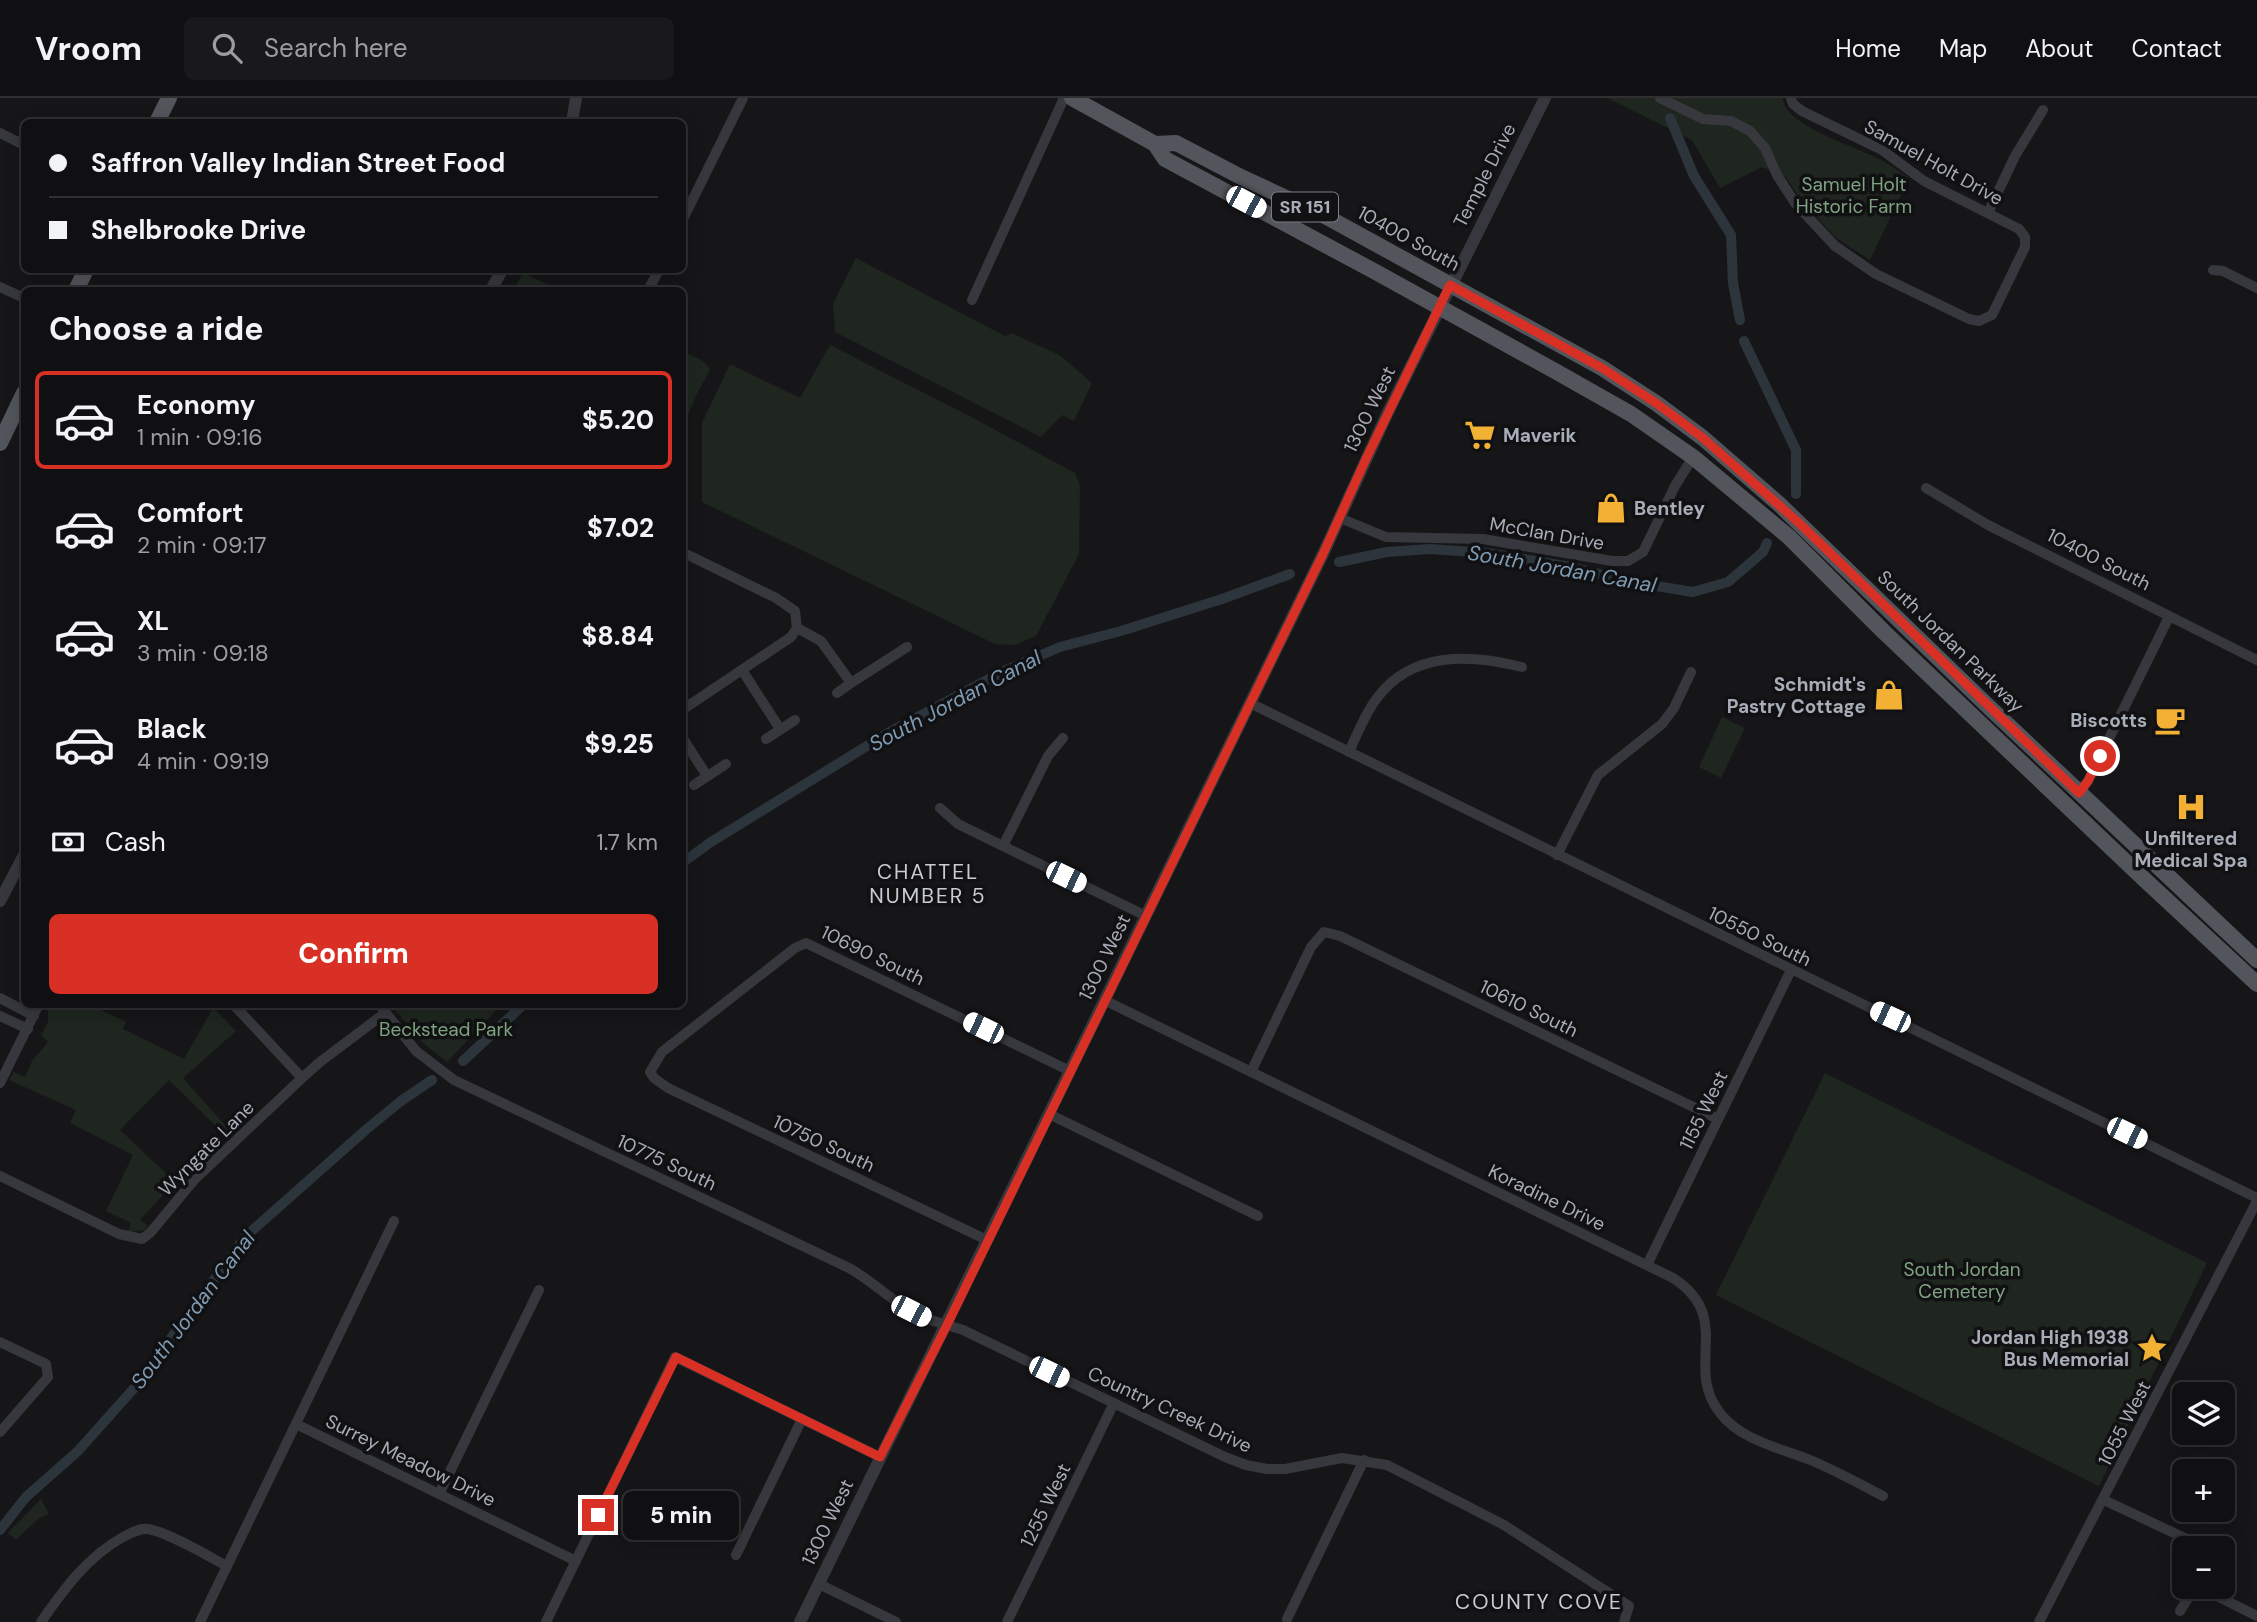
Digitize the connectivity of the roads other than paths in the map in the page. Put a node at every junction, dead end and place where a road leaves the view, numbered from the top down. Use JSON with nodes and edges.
{"nodes":[{"id":1,"x":169,"y":98,"type":"edge"},
{"id":2,"x":576,"y":98,"type":"edge"},
{"id":3,"x":743,"y":98,"type":"edge"},
{"id":4,"x":1064,"y":98,"type":"edge"},
{"id":5,"x":1072,"y":98,"type":"edge"},
{"id":6,"x":1545,"y":98,"type":"edge"},
{"id":7,"x":1660,"y":98,"type":"edge"},
{"id":8,"x":1791,"y":98,"type":"edge"},
{"id":9,"x":2043,"y":110,"type":"dead end"},
{"id":10,"x":159,"y":119,"type":"edge"},
{"id":11,"x":572,"y":119,"type":"edge"},
{"id":12,"x":0,"y":133,"type":"edge"},
{"id":13,"x":21,"y":144,"type":"edge"},
{"id":14,"x":1155,"y":144,"type":"junction"},
{"id":15,"x":686,"y":213,"type":"edge"},
{"id":16,"x":1988,"y":213,"type":"junction"},
{"id":17,"x":2213,"y":270,"type":"dead end"},
{"id":18,"x":1450,"y":285,"type":"junction"},
{"id":19,"x":0,"y":287,"type":"edge"},
{"id":20,"x":2257,"y":288,"type":"edge"},
{"id":21,"x":21,"y":297,"type":"edge"},
{"id":22,"x":972,"y":300,"type":"dead end"},
{"id":23,"x":1440,"y":307,"type":"junction"},
{"id":24,"x":1602,"y":368,"type":"joint"},
{"id":25,"x":21,"y":399,"type":"edge"},
{"id":26,"x":0,"y":443,"type":"edge"},
{"id":27,"x":1693,"y":457,"type":"junction"},
{"id":28,"x":1926,"y":488,"type":"dead end"},
{"id":29,"x":1340,"y":518,"type":"junction"},
{"id":30,"x":686,"y":554,"type":"edge"},
{"id":31,"x":2169,"y":617,"type":"junction"},
{"id":32,"x":797,"y":628,"type":"junction"},
{"id":33,"x":907,"y":647,"type":"dead end"},
{"id":34,"x":2257,"y":660,"type":"edge"},
{"id":35,"x":1522,"y":667,"type":"dead end"},
{"id":36,"x":742,"y":670,"type":"junction"},
{"id":37,"x":1691,"y":672,"type":"dead end"},
{"id":38,"x":851,"y":683,"type":"junction"},
{"id":39,"x":837,"y":693,"type":"dead end"},
{"id":40,"x":1250,"y":703,"type":"junction"},
{"id":41,"x":686,"y":707,"type":"edge"},
{"id":42,"x":796,"y":720,"type":"dead end"},
{"id":43,"x":780,"y":729,"type":"junction"},
{"id":44,"x":1063,"y":738,"type":"dead end"},
{"id":45,"x":766,"y":739,"type":"dead end"},
{"id":46,"x":686,"y":743,"type":"edge"},
{"id":47,"x":1349,"y":752,"type":"junction"},
{"id":48,"x":726,"y":764,"type":"dead end"},
{"id":49,"x":707,"y":776,"type":"junction"},
{"id":50,"x":694,"y":785,"type":"dead end"},
{"id":51,"x":2079,"y":793,"type":"junction"},
{"id":52,"x":940,"y":807,"type":"dead end"},
{"id":53,"x":1003,"y":846,"type":"junction"},
{"id":54,"x":1557,"y":855,"type":"junction"},
{"id":55,"x":21,"y":861,"type":"edge"},
{"id":56,"x":2163,"y":872,"type":"junction"},
{"id":57,"x":2150,"y":886,"type":"junction"},
{"id":58,"x":0,"y":901,"type":"edge"},
{"id":59,"x":1146,"y":916,"type":"junction"},
{"id":60,"x":2257,"y":960,"type":"edge"},
{"id":61,"x":1791,"y":970,"type":"junction"},
{"id":62,"x":2257,"y":984,"type":"edge"},
{"id":63,"x":0,"y":999,"type":"edge"},
{"id":64,"x":1104,"y":1000,"type":"junction"},
{"id":65,"x":21,"y":1005,"type":"edge"},
{"id":66,"x":237,"y":1008,"type":"edge"},
{"id":67,"x":382,"y":1009,"type":"edge"},
{"id":68,"x":37,"y":1010,"type":"edge"},
{"id":69,"x":0,"y":1016,"type":"edge"},
{"id":70,"x":28,"y":1030,"type":"junction"},
{"id":71,"x":1070,"y":1071,"type":"junction"},
{"id":72,"x":650,"y":1072,"type":"joint"},
{"id":73,"x":1251,"y":1072,"type":"junction"},
{"id":74,"x":302,"y":1078,"type":"junction"},
{"id":75,"x":0,"y":1083,"type":"edge"},
{"id":76,"x":1049,"y":1114,"type":"junction"},
{"id":77,"x":1718,"y":1119,"type":"junction"},
{"id":78,"x":0,"y":1176,"type":"edge"},
{"id":79,"x":2257,"y":1199,"type":"edge"},
{"id":80,"x":1258,"y":1216,"type":"dead end"},
{"id":81,"x":394,"y":1221,"type":"dead end"},
{"id":82,"x":987,"y":1240,"type":"junction"},
{"id":83,"x":1647,"y":1265,"type":"junction"},
{"id":84,"x":539,"y":1290,"type":"dead end"},
{"id":85,"x":947,"y":1325,"type":"junction"},
{"id":86,"x":0,"y":1342,"type":"edge"},
{"id":87,"x":1114,"y":1403,"type":"junction"},
{"id":88,"x":802,"y":1419,"type":"junction"},
{"id":89,"x":296,"y":1424,"type":"junction"},
{"id":90,"x":0,"y":1432,"type":"edge"},
{"id":91,"x":880,"y":1457,"type":"junction"},
{"id":92,"x":1364,"y":1460,"type":"junction"},
{"id":93,"x":439,"y":1494,"type":"junction"},
{"id":94,"x":1883,"y":1496,"type":"dead end"},
{"id":95,"x":2104,"y":1500,"type":"junction"},
{"id":96,"x":2180,"y":1536,"type":"edge"},
{"id":97,"x":736,"y":1555,"type":"dead end"},
{"id":98,"x":576,"y":1561,"type":"junction"},
{"id":99,"x":227,"y":1566,"type":"junction"},
{"id":100,"x":819,"y":1584,"type":"junction"},
{"id":101,"x":2188,"y":1599,"type":"edge"},
{"id":102,"x":2222,"y":1599,"type":"edge"},
{"id":103,"x":2180,"y":1611,"type":"dead end"},
{"id":104,"x":2257,"y":1616,"type":"edge"},
{"id":105,"x":1287,"y":1619,"type":"dead end"},
{"id":106,"x":41,"y":1622,"type":"edge"},
{"id":107,"x":200,"y":1622,"type":"edge"},
{"id":108,"x":546,"y":1622,"type":"edge"},
{"id":109,"x":800,"y":1622,"type":"edge"},
{"id":110,"x":895,"y":1622,"type":"edge"},
{"id":111,"x":1007,"y":1622,"type":"edge"},
{"id":112,"x":1624,"y":1622,"type":"edge"},
{"id":113,"x":2039,"y":1622,"type":"edge"}],
"edges":[{"from":1,"to":10,"type":"main road"},
{"from":2,"to":11,"type":"street"},
{"from":3,"to":15,"type":"street"},
{"from":4,"to":22,"type":"street"},
{"from":5,"to":14,"type":"main road","number":"SR 151"},
{"from":6,"to":18,"type":"street","name":"Temple Drive"},
{"from":7,"to":16,"type":"street","name":"Samuel Holt Drive"},
{"from":8,"to":16,"type":"street","name":"Samuel Holt Drive"},
{"from":9,"to":16,"type":"street"},
{"from":12,"to":13,"type":"street"},
{"from":14,"to":18,"type":"main road","name":"10400 South","number":"SR 151"},
{"from":14,"to":23,"type":"main road","number":"SR 151"},
{"from":17,"to":20,"type":"street"},
{"from":18,"to":23,"type":"street","name":"Temple Drive"},
{"from":18,"to":24,"type":"main road","name":"10400 South","number":"SR 151"},
{"from":19,"to":21,"type":"street"},
{"from":23,"to":27,"type":"main road","name":"South Jordan Parkway","number":"SR 151"},
{"from":23,"to":29,"type":"street","name":"1300 West"},
{"from":24,"to":51,"type":"main road","name":"South Jordan Parkway","number":"SR 151"},
{"from":25,"to":26,"type":"main road"},
{"from":27,"to":29,"type":"street","name":"McClan Drive"},
{"from":27,"to":57,"type":"main road","name":"South Jordan Parkway","number":"SR 151"},
{"from":28,"to":31,"type":"street","name":"10400 South"},
{"from":29,"to":40,"type":"street","name":"1300 West"},
{"from":30,"to":32,"type":"street"},
{"from":31,"to":34,"type":"street","name":"10400 South"},
{"from":31,"to":51,"type":"street"},
{"from":32,"to":36,"type":"street"},
{"from":32,"to":38,"type":"street"},
{"from":33,"to":38,"type":"street"},
{"from":35,"to":47,"type":"street"},
{"from":36,"to":41,"type":"street"},
{"from":36,"to":43,"type":"street"},
{"from":37,"to":54,"type":"street"},
{"from":38,"to":39,"type":"street"},
{"from":40,"to":47,"type":"street","name":"10550 South"},
{"from":40,"to":59,"type":"street","name":"1300 West"},
{"from":42,"to":43,"type":"street"},
{"from":43,"to":45,"type":"street"},
{"from":44,"to":53,"type":"street"},
{"from":46,"to":49,"type":"street"},
{"from":47,"to":54,"type":"street","name":"10550 South"},
{"from":48,"to":49,"type":"street"},
{"from":49,"to":50,"type":"street"},
{"from":51,"to":56,"type":"main road","name":"South Jordan Parkway","number":"SR 151"},
{"from":52,"to":53,"type":"street"},
{"from":53,"to":59,"type":"street"},
{"from":54,"to":61,"type":"street","name":"10550 South"},
{"from":55,"to":58,"type":"street"},
{"from":56,"to":57,"type":"main road"},
{"from":56,"to":60,"type":"main road","name":"South Jordan Parkway","number":"SR 151"},
{"from":57,"to":62,"type":"main road","name":"South Jordan Parkway","number":"SR 151"},
{"from":59,"to":64,"type":"street","name":"1300 West"},
{"from":61,"to":77,"type":"street","name":"1155 West"},
{"from":61,"to":79,"type":"street","name":"10550 South"},
{"from":63,"to":65,"type":"street"},
{"from":64,"to":71,"type":"street","name":"1300 West"},
{"from":64,"to":73,"type":"street","name":"Koradine Drive"},
{"from":66,"to":74,"type":"street"},
{"from":67,"to":74,"type":"street","name":"Wyngate Lane"},
{"from":67,"to":85,"type":"street","name":"10775 South"},
{"from":68,"to":70,"type":"street"},
{"from":69,"to":70,"type":"street"},
{"from":70,"to":75,"type":"street"},
{"from":71,"to":72,"type":"street","name":"10690 South"},
{"from":71,"to":76,"type":"street","name":"1300 West"},
{"from":72,"to":82,"type":"street","name":"10750 South"},
{"from":73,"to":77,"type":"street","name":"10610 South"},
{"from":73,"to":83,"type":"street","name":"Koradine Drive"},
{"from":74,"to":78,"type":"street","name":"Wyngate Lane"},
{"from":76,"to":80,"type":"street"},
{"from":76,"to":82,"type":"street","name":"1300 West"},
{"from":77,"to":83,"type":"street","name":"1155 West"},
{"from":79,"to":95,"type":"street","name":"1055 West"},
{"from":81,"to":89,"type":"street"},
{"from":82,"to":85,"type":"street","name":"1300 West"},
{"from":83,"to":94,"type":"street","name":"Koradine Drive"},
{"from":84,"to":93,"type":"street"},
{"from":85,"to":87,"type":"street","name":"Country Creek Drive"},
{"from":85,"to":91,"type":"street","name":"1300 West"},
{"from":86,"to":90,"type":"street"},
{"from":87,"to":92,"type":"street","name":"Country Creek Drive"},
{"from":87,"to":111,"type":"street","name":"1255 West"},
{"from":88,"to":91,"type":"street"},
{"from":88,"to":97,"type":"street"},
{"from":88,"to":98,"type":"street"},
{"from":89,"to":93,"type":"street","name":"Surrey Meadow Drive"},
{"from":89,"to":99,"type":"street","name":"Surrey Meadow Drive"},
{"from":91,"to":100,"type":"street","name":"1300 West"},
{"from":92,"to":105,"type":"street"},
{"from":92,"to":112,"type":"street","name":"Country Creek Drive"},
{"from":93,"to":98,"type":"street","name":"Surrey Meadow Drive"},
{"from":95,"to":96,"type":"street"},
{"from":95,"to":113,"type":"street","name":"1055 West"},
{"from":98,"to":108,"type":"street"},
{"from":99,"to":106,"type":"street"},
{"from":99,"to":107,"type":"street","name":"Surrey Meadow Drive"},
{"from":100,"to":109,"type":"street","name":"1300 West"},
{"from":100,"to":110,"type":"street"},
{"from":101,"to":103,"type":"street"},
{"from":102,"to":104,"type":"street"}]}
